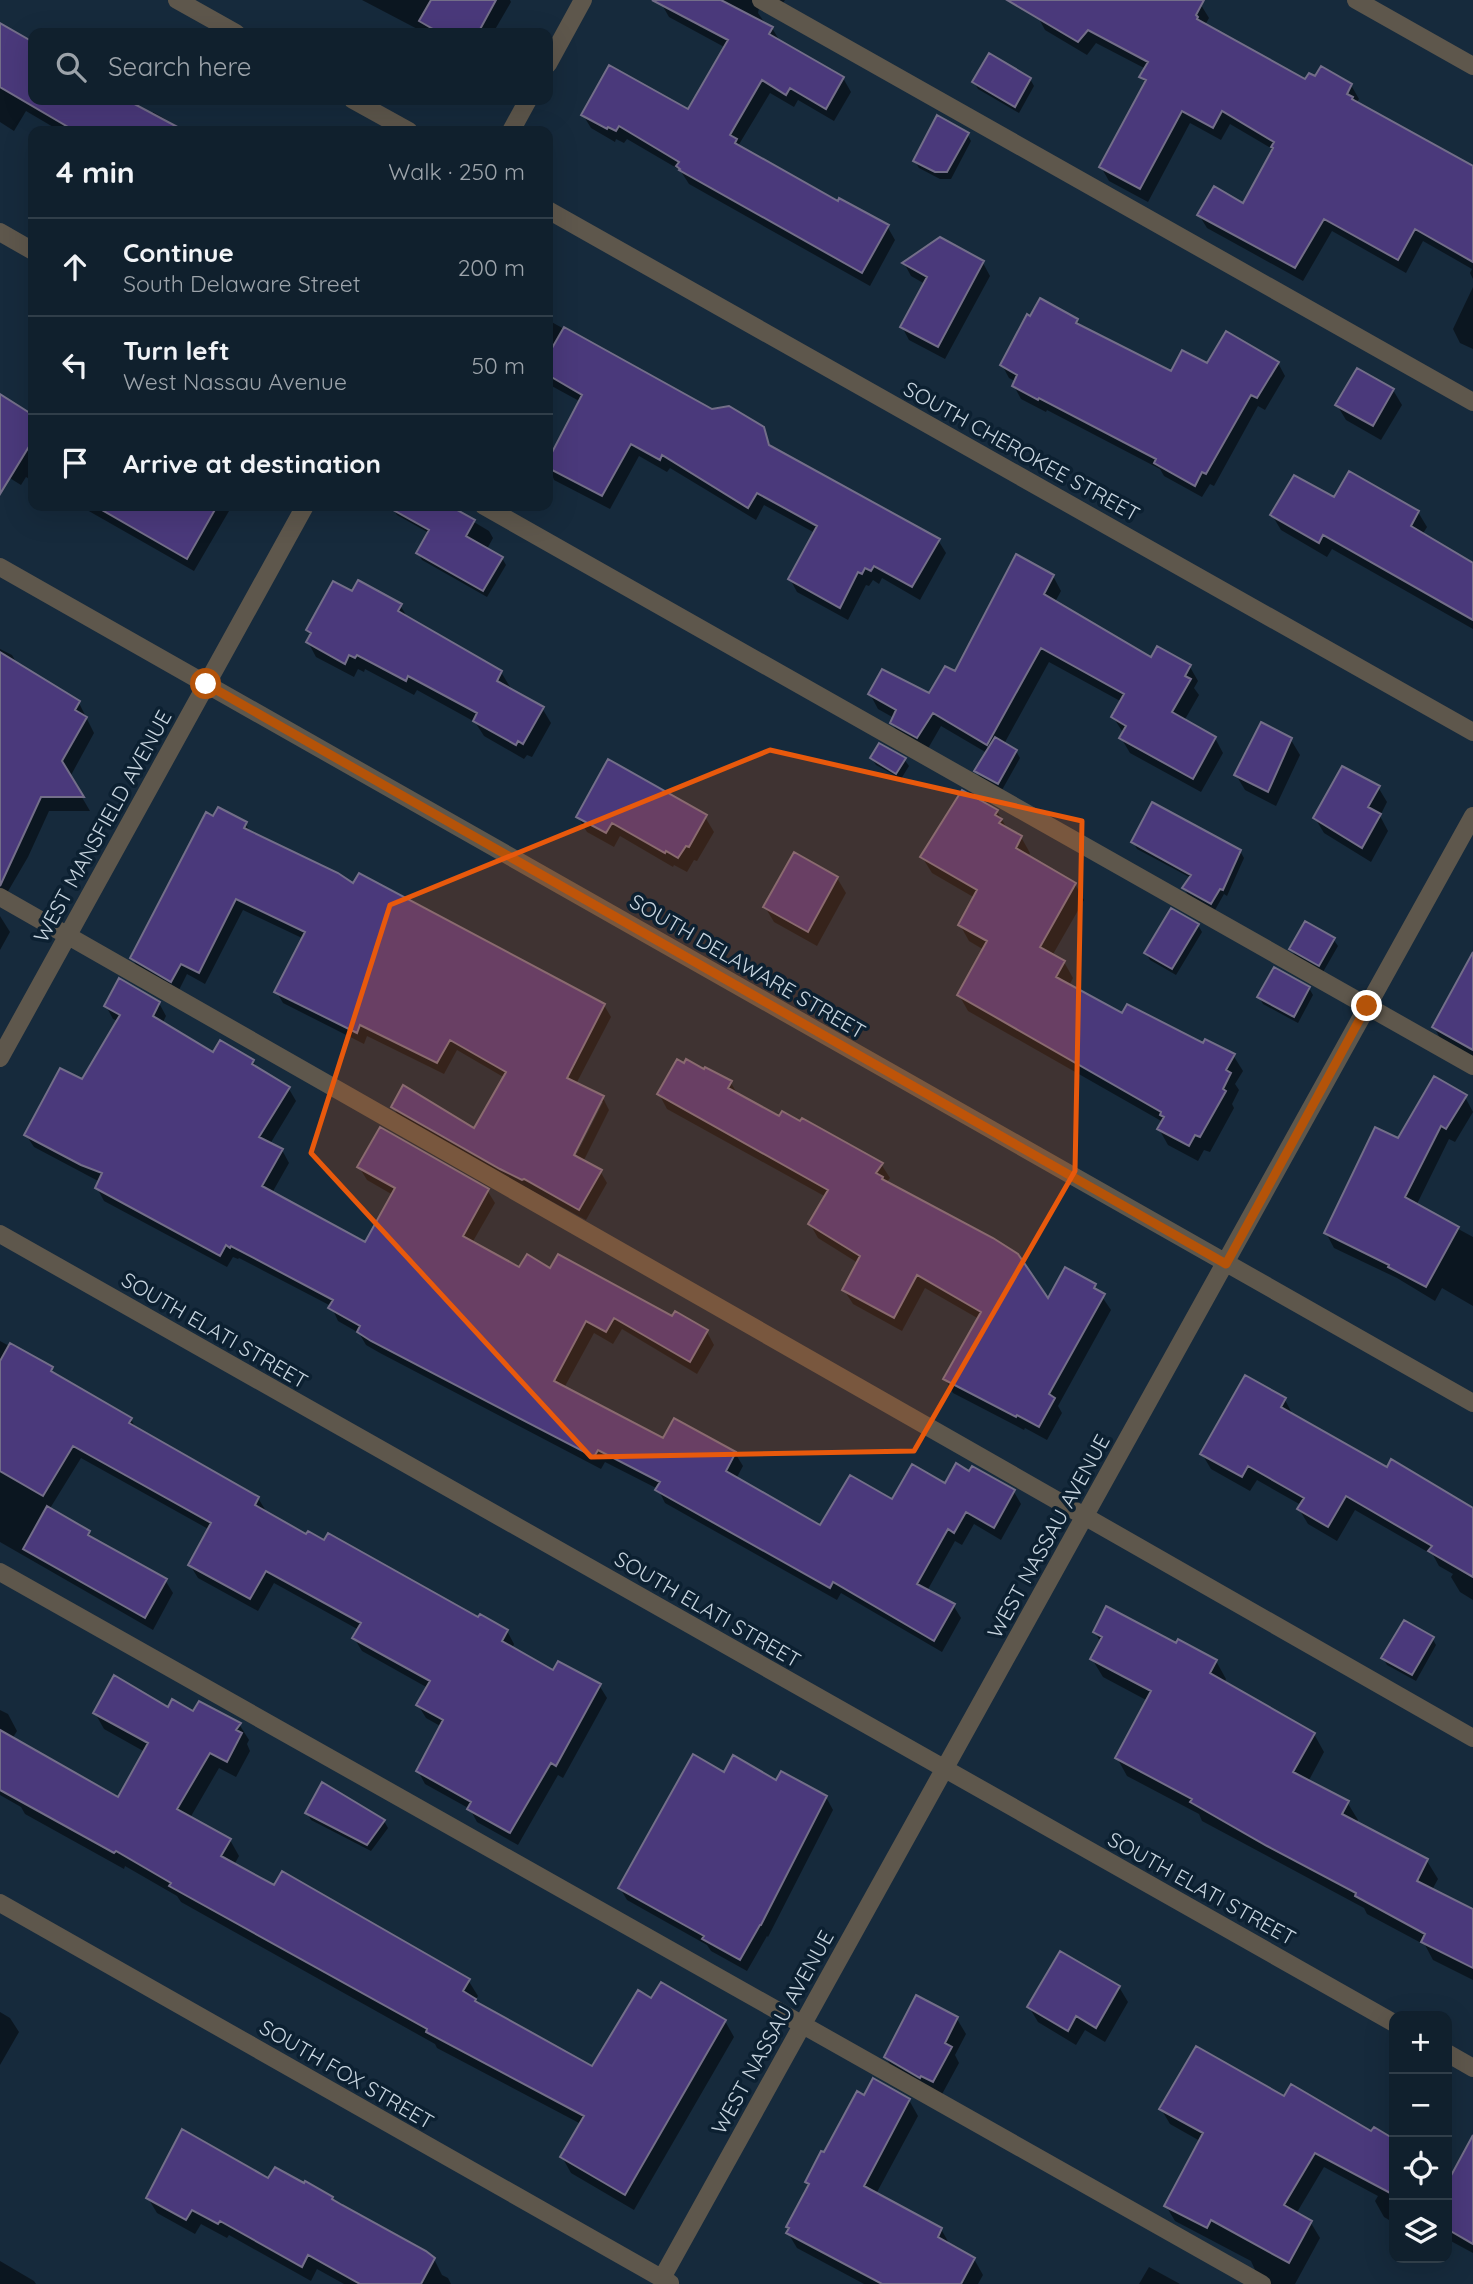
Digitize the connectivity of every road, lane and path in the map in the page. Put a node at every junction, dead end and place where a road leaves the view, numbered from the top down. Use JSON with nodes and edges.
{"nodes":[{"id":1,"x":177,"y":0,"type":"edge"},
{"id":2,"x":583,"y":0,"type":"edge"},
{"id":3,"x":761,"y":0,"type":"edge"},
{"id":4,"x":1356,"y":0,"type":"edge"},
{"id":5,"x":227,"y":28,"type":"edge"},
{"id":6,"x":553,"y":56,"type":"edge"},
{"id":7,"x":1473,"y":66,"type":"edge"},
{"id":8,"x":362,"y":105,"type":"edge"},
{"id":9,"x":525,"y":105,"type":"edge"},
{"id":10,"x":400,"y":126,"type":"edge"},
{"id":11,"x":514,"y":126,"type":"edge"},
{"id":12,"x":553,"y":213,"type":"edge"},
{"id":13,"x":0,"y":232,"type":"edge"},
{"id":14,"x":28,"y":248,"type":"edge"},
{"id":15,"x":1473,"y":402,"type":"edge"},
{"id":16,"x":301,"y":511,"type":"edge"},
{"id":17,"x":493,"y":511,"type":"edge"},
{"id":18,"x":0,"y":567,"type":"edge"},
{"id":19,"x":206,"y":684,"type":"junction"},
{"id":20,"x":1473,"y":732,"type":"edge"},
{"id":21,"x":1473,"y":816,"type":"edge"},
{"id":22,"x":0,"y":897,"type":"edge"},
{"id":23,"x":68,"y":935,"type":"junction"},
{"id":24,"x":1367,"y":1006,"type":"junction"},
{"id":25,"x":0,"y":1058,"type":"edge"},
{"id":26,"x":1473,"y":1066,"type":"edge"},
{"id":27,"x":0,"y":1234,"type":"edge"},
{"id":28,"x":1226,"y":1264,"type":"junction"},
{"id":29,"x":1473,"y":1403,"type":"edge"},
{"id":30,"x":1084,"y":1517,"type":"junction"},
{"id":31,"x":0,"y":1572,"type":"edge"},
{"id":32,"x":1473,"y":1738,"type":"edge"},
{"id":33,"x":944,"y":1769,"type":"junction"},
{"id":34,"x":0,"y":1903,"type":"edge"},
{"id":35,"x":1389,"y":2020,"type":"edge"},
{"id":36,"x":802,"y":2026,"type":"junction"},
{"id":37,"x":1452,"y":2056,"type":"edge"},
{"id":38,"x":1473,"y":2068,"type":"edge"},
{"id":39,"x":666,"y":2281,"type":"edge"},
{"id":40,"x":1262,"y":2284,"type":"edge"}],
"edges":[{"from":1,"to":5,"type":"street"},
{"from":2,"to":6,"type":"street"},
{"from":3,"to":15,"type":"street"},
{"from":4,"to":7,"type":"street"},
{"from":8,"to":10,"type":"street"},
{"from":9,"to":11,"type":"street"},
{"from":12,"to":20,"type":"street","name":"SOUTH CHEROKEE STREET"},
{"from":13,"to":14,"type":"street"},
{"from":16,"to":19,"type":"street","name":"WEST MANSFIELD AVENUE"},
{"from":17,"to":24,"type":"street"},
{"from":18,"to":19,"type":"street","name":"SOUTH DELAWARE STREET"},
{"from":19,"to":23,"type":"street","name":"WEST MANSFIELD AVENUE"},
{"from":19,"to":28,"type":"street","name":"SOUTH DELAWARE STREET"},
{"from":21,"to":24,"type":"street","name":"WEST NASSAU AVENUE"},
{"from":22,"to":23,"type":"street"},
{"from":23,"to":25,"type":"street","name":"WEST MANSFIELD AVENUE"},
{"from":23,"to":30,"type":"street"},
{"from":24,"to":26,"type":"street"},
{"from":24,"to":28,"type":"street","name":"WEST NASSAU AVENUE"},
{"from":27,"to":33,"type":"street","name":"SOUTH ELATI STREET"},
{"from":28,"to":29,"type":"street","name":"SOUTH DELAWARE STREET"},
{"from":28,"to":30,"type":"street","name":"WEST NASSAU AVENUE"},
{"from":30,"to":32,"type":"street"},
{"from":30,"to":33,"type":"street","name":"WEST NASSAU AVENUE"},
{"from":31,"to":36,"type":"street"},
{"from":33,"to":35,"type":"street","name":"SOUTH ELATI STREET"},
{"from":33,"to":36,"type":"street","name":"WEST NASSAU AVENUE"},
{"from":34,"to":39,"type":"street","name":"SOUTH FOX STREET"},
{"from":36,"to":39,"type":"street","name":"WEST NASSAU AVENUE"},
{"from":36,"to":40,"type":"street"},
{"from":37,"to":38,"type":"street"}]}
